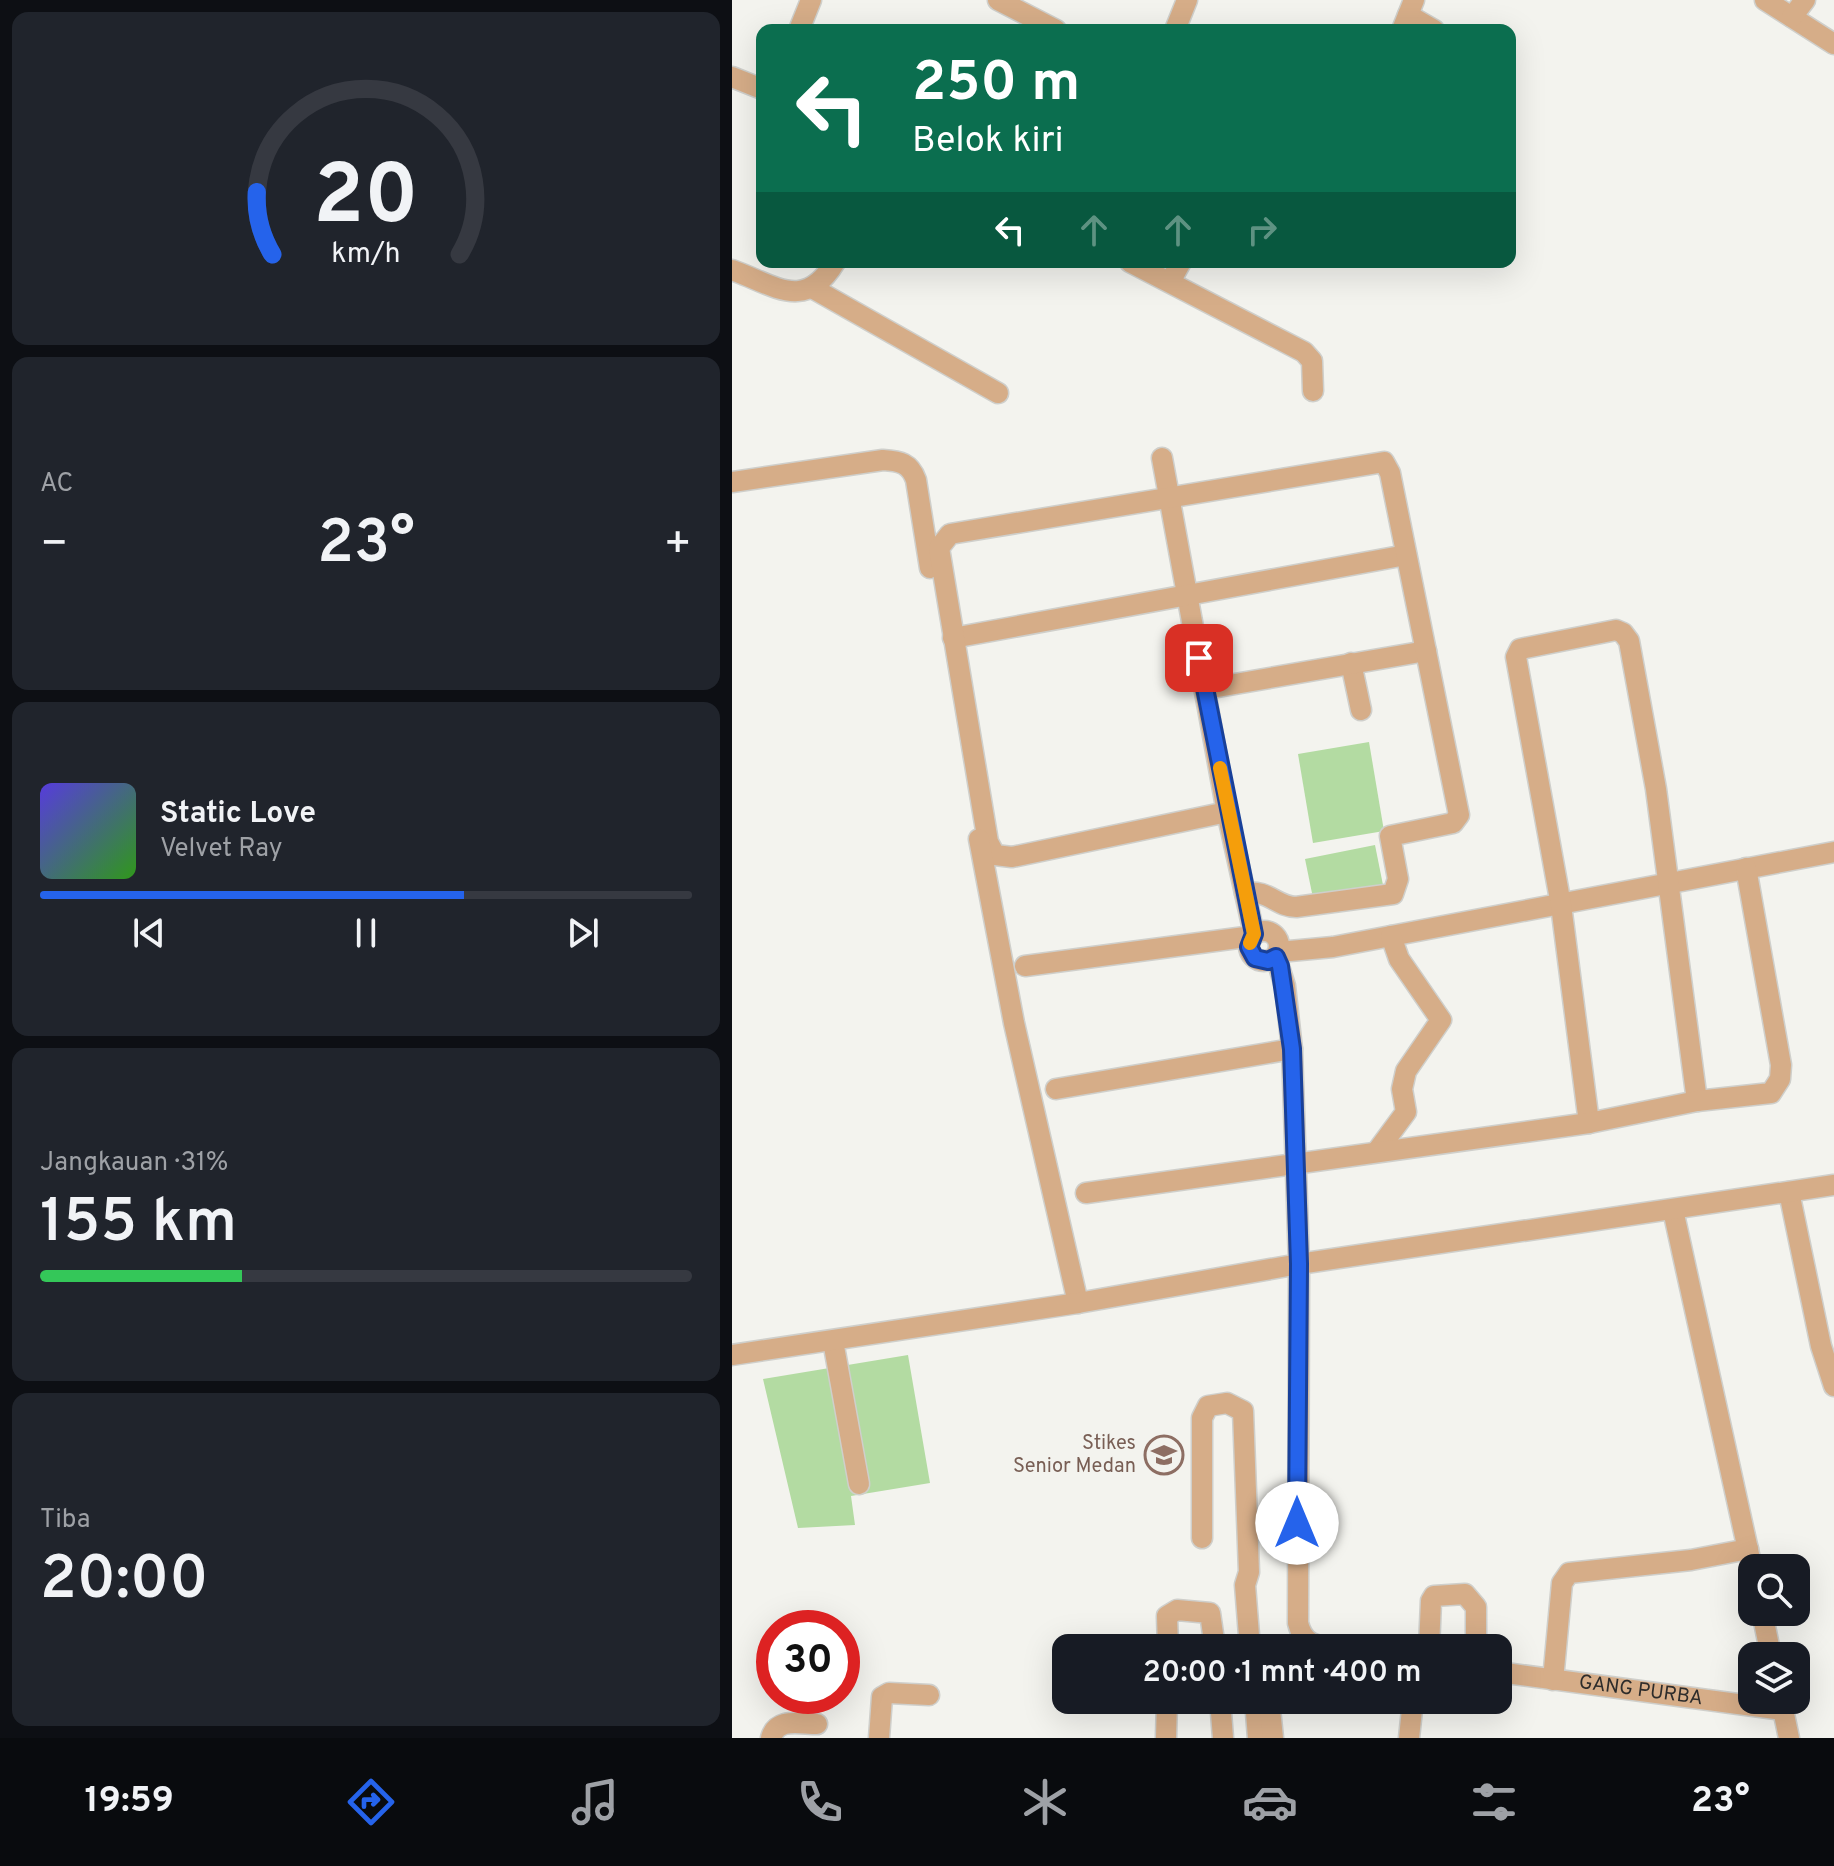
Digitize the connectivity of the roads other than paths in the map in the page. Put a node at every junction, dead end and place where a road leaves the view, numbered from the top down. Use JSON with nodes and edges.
{"nodes":[{"id":1,"x":811,"y":0,"type":"edge"},
{"id":2,"x":998,"y":0,"type":"edge"},
{"id":3,"x":1187,"y":0,"type":"edge"},
{"id":4,"x":1765,"y":0,"type":"edge"},
{"id":5,"x":1805,"y":0,"type":"edge"},
{"id":6,"x":1019,"y":4,"type":"edge"},
{"id":7,"x":1792,"y":17,"type":"junction"},
{"id":8,"x":801,"y":24,"type":"edge"},
{"id":9,"x":1047,"y":24,"type":"edge"},
{"id":10,"x":1177,"y":24,"type":"edge"},
{"id":11,"x":1834,"y":44,"type":"edge"},
{"id":12,"x":732,"y":77,"type":"edge"},
{"id":13,"x":756,"y":87,"type":"edge"},
{"id":14,"x":830,"y":268,"type":"edge"},
{"id":15,"x":1142,"y":268,"type":"edge"},
{"id":16,"x":1178,"y":268,"type":"edge"},
{"id":17,"x":732,"y":270,"type":"edge"},
{"id":18,"x":1170,"y":282,"type":"junction"},
{"id":19,"x":814,"y":289,"type":"junction"},
{"id":20,"x":1313,"y":391,"type":"dead end"},
{"id":21,"x":998,"y":393,"type":"dead end"},
{"id":22,"x":1162,"y":458,"type":"dead end"},
{"id":23,"x":732,"y":482,"type":"edge"},
{"id":24,"x":1169,"y":498,"type":"junction"},
{"id":25,"x":1406,"y":555,"type":"junction"},
{"id":26,"x":1187,"y":597,"type":"junction"},
{"id":27,"x":953,"y":638,"type":"junction"},
{"id":28,"x":1426,"y":651,"type":"junction"},
{"id":29,"x":1351,"y":663,"type":"junction"},
{"id":30,"x":1206,"y":689,"type":"junction"},
{"id":31,"x":1361,"y":710,"type":"dead end"},
{"id":32,"x":1227,"y":812,"type":"junction"},
{"id":33,"x":1834,"y":852,"type":"edge"},
{"id":34,"x":1746,"y":868,"type":"junction"},
{"id":35,"x":1666,"y":887,"type":"junction"},
{"id":36,"x":1245,"y":893,"type":"junction"},
{"id":37,"x":1561,"y":905,"type":"junction"},
{"id":38,"x":1254,"y":935,"type":"junction"},
{"id":39,"x":1391,"y":936,"type":"junction"},
{"id":40,"x":1277,"y":954,"type":"junction"},
{"id":41,"x":1025,"y":966,"type":"dead end"},
{"id":42,"x":1292,"y":1049,"type":"junction"},
{"id":43,"x":1056,"y":1089,"type":"dead end"},
{"id":44,"x":1697,"y":1101,"type":"junction"},
{"id":45,"x":1589,"y":1123,"type":"junction"},
{"id":46,"x":1378,"y":1150,"type":"junction"},
{"id":47,"x":1294,"y":1162,"type":"junction"},
{"id":48,"x":1834,"y":1185,"type":"edge"},
{"id":49,"x":1789,"y":1192,"type":"junction"},
{"id":50,"x":1086,"y":1193,"type":"dead end"},
{"id":51,"x":1673,"y":1210,"type":"junction"},
{"id":52,"x":1299,"y":1264,"type":"junction"},
{"id":53,"x":1078,"y":1303,"type":"junction"},
{"id":54,"x":833,"y":1341,"type":"junction"},
{"id":55,"x":732,"y":1355,"type":"edge"},
{"id":56,"x":1834,"y":1386,"type":"edge"},
{"id":57,"x":859,"y":1484,"type":"dead end"},
{"id":58,"x":1202,"y":1538,"type":"dead end"},
{"id":59,"x":1749,"y":1554,"type":"edge"},
{"id":60,"x":1738,"y":1558,"type":"edge"},
{"id":61,"x":1249,"y":1572,"type":"junction"},
{"id":62,"x":1168,"y":1634,"type":"edge"},
{"id":63,"x":1213,"y":1634,"type":"edge"},
{"id":64,"x":1249,"y":1634,"type":"edge"},
{"id":65,"x":1262,"y":1634,"type":"edge"},
{"id":66,"x":1302,"y":1634,"type":"edge"},
{"id":67,"x":1430,"y":1634,"type":"edge"},
{"id":68,"x":1476,"y":1634,"type":"edge"},
{"id":69,"x":1512,"y":1674,"type":"edge"},
{"id":70,"x":1553,"y":1680,"type":"junction"},
{"id":71,"x":929,"y":1695,"type":"dead end"},
{"id":72,"x":1738,"y":1700,"type":"edge"},
{"id":73,"x":1167,"y":1714,"type":"edge"},
{"id":74,"x":1221,"y":1714,"type":"edge"},
{"id":75,"x":1256,"y":1714,"type":"edge"},
{"id":76,"x":1270,"y":1714,"type":"edge"},
{"id":77,"x":1412,"y":1714,"type":"edge"},
{"id":78,"x":1784,"y":1714,"type":"edge"},
{"id":79,"x":817,"y":1724,"type":"dead end"},
{"id":80,"x":771,"y":1738,"type":"edge"},
{"id":81,"x":879,"y":1738,"type":"edge"},
{"id":82,"x":1166,"y":1738,"type":"edge"},
{"id":83,"x":1223,"y":1738,"type":"edge"},
{"id":84,"x":1258,"y":1738,"type":"edge"},
{"id":85,"x":1273,"y":1738,"type":"edge"},
{"id":86,"x":1409,"y":1738,"type":"edge"},
{"id":87,"x":1789,"y":1738,"type":"edge"}],
"edges":[{"from":1,"to":8,"type":"street"},
{"from":2,"to":6,"type":"street"},
{"from":3,"to":10,"type":"street"},
{"from":4,"to":7,"type":"street"},
{"from":5,"to":7,"type":"street"},
{"from":6,"to":9,"type":"street"},
{"from":7,"to":11,"type":"street"},
{"from":12,"to":13,"type":"street"},
{"from":14,"to":19,"type":"street"},
{"from":15,"to":18,"type":"street"},
{"from":16,"to":18,"type":"street"},
{"from":17,"to":19,"type":"street"},
{"from":18,"to":20,"type":"street"},
{"from":19,"to":21,"type":"street"},
{"from":22,"to":24,"type":"street"},
{"from":23,"to":53,"type":"street"},
{"from":24,"to":25,"type":"street"},
{"from":24,"to":26,"type":"street"},
{"from":24,"to":27,"type":"street"},
{"from":25,"to":26,"type":"street"},
{"from":25,"to":28,"type":"street"},
{"from":26,"to":27,"type":"street"},
{"from":26,"to":30,"type":"street"},
{"from":27,"to":32,"type":"street"},
{"from":28,"to":29,"type":"street"},
{"from":28,"to":36,"type":"street"},
{"from":29,"to":30,"type":"street"},
{"from":29,"to":31,"type":"street"},
{"from":30,"to":32,"type":"street"},
{"from":32,"to":36,"type":"street"},
{"from":33,"to":34,"type":"street"},
{"from":34,"to":35,"type":"street"},
{"from":34,"to":44,"type":"street"},
{"from":35,"to":37,"type":"street"},
{"from":35,"to":37,"type":"street"},
{"from":35,"to":44,"type":"street"},
{"from":36,"to":38,"type":"street"},
{"from":37,"to":39,"type":"street"},
{"from":37,"to":45,"type":"street"},
{"from":38,"to":40,"type":"street"},
{"from":38,"to":41,"type":"street"},
{"from":39,"to":40,"type":"street"},
{"from":39,"to":46,"type":"street"},
{"from":40,"to":42,"type":"street"},
{"from":42,"to":43,"type":"street"},
{"from":42,"to":47,"type":"street"},
{"from":44,"to":45,"type":"street"},
{"from":45,"to":46,"type":"street"},
{"from":46,"to":47,"type":"street"},
{"from":47,"to":50,"type":"street"},
{"from":47,"to":52,"type":"street"},
{"from":48,"to":49,"type":"street"},
{"from":49,"to":51,"type":"street"},
{"from":49,"to":56,"type":"street"},
{"from":51,"to":52,"type":"street"},
{"from":51,"to":59,"type":"street"},
{"from":52,"to":53,"type":"street"},
{"from":52,"to":66,"type":"street"},
{"from":53,"to":54,"type":"street"},
{"from":54,"to":55,"type":"street"},
{"from":54,"to":57,"type":"street"},
{"from":58,"to":61,"type":"street"},
{"from":60,"to":70,"type":"street"},
{"from":61,"to":64,"type":"street"},
{"from":61,"to":65,"type":"street"},
{"from":62,"to":63,"type":"street"},
{"from":67,"to":68,"type":"street"},
{"from":69,"to":70,"type":"street","name":"GANG PURBA"},
{"from":70,"to":72,"type":"street","name":"GANG PURBA"},
{"from":71,"to":81,"type":"street"},
{"from":73,"to":82,"type":"street"},
{"from":74,"to":83,"type":"street"},
{"from":75,"to":84,"type":"street"},
{"from":76,"to":85,"type":"street"},
{"from":77,"to":86,"type":"street"},
{"from":78,"to":87,"type":"street"},
{"from":79,"to":80,"type":"street"}]}
